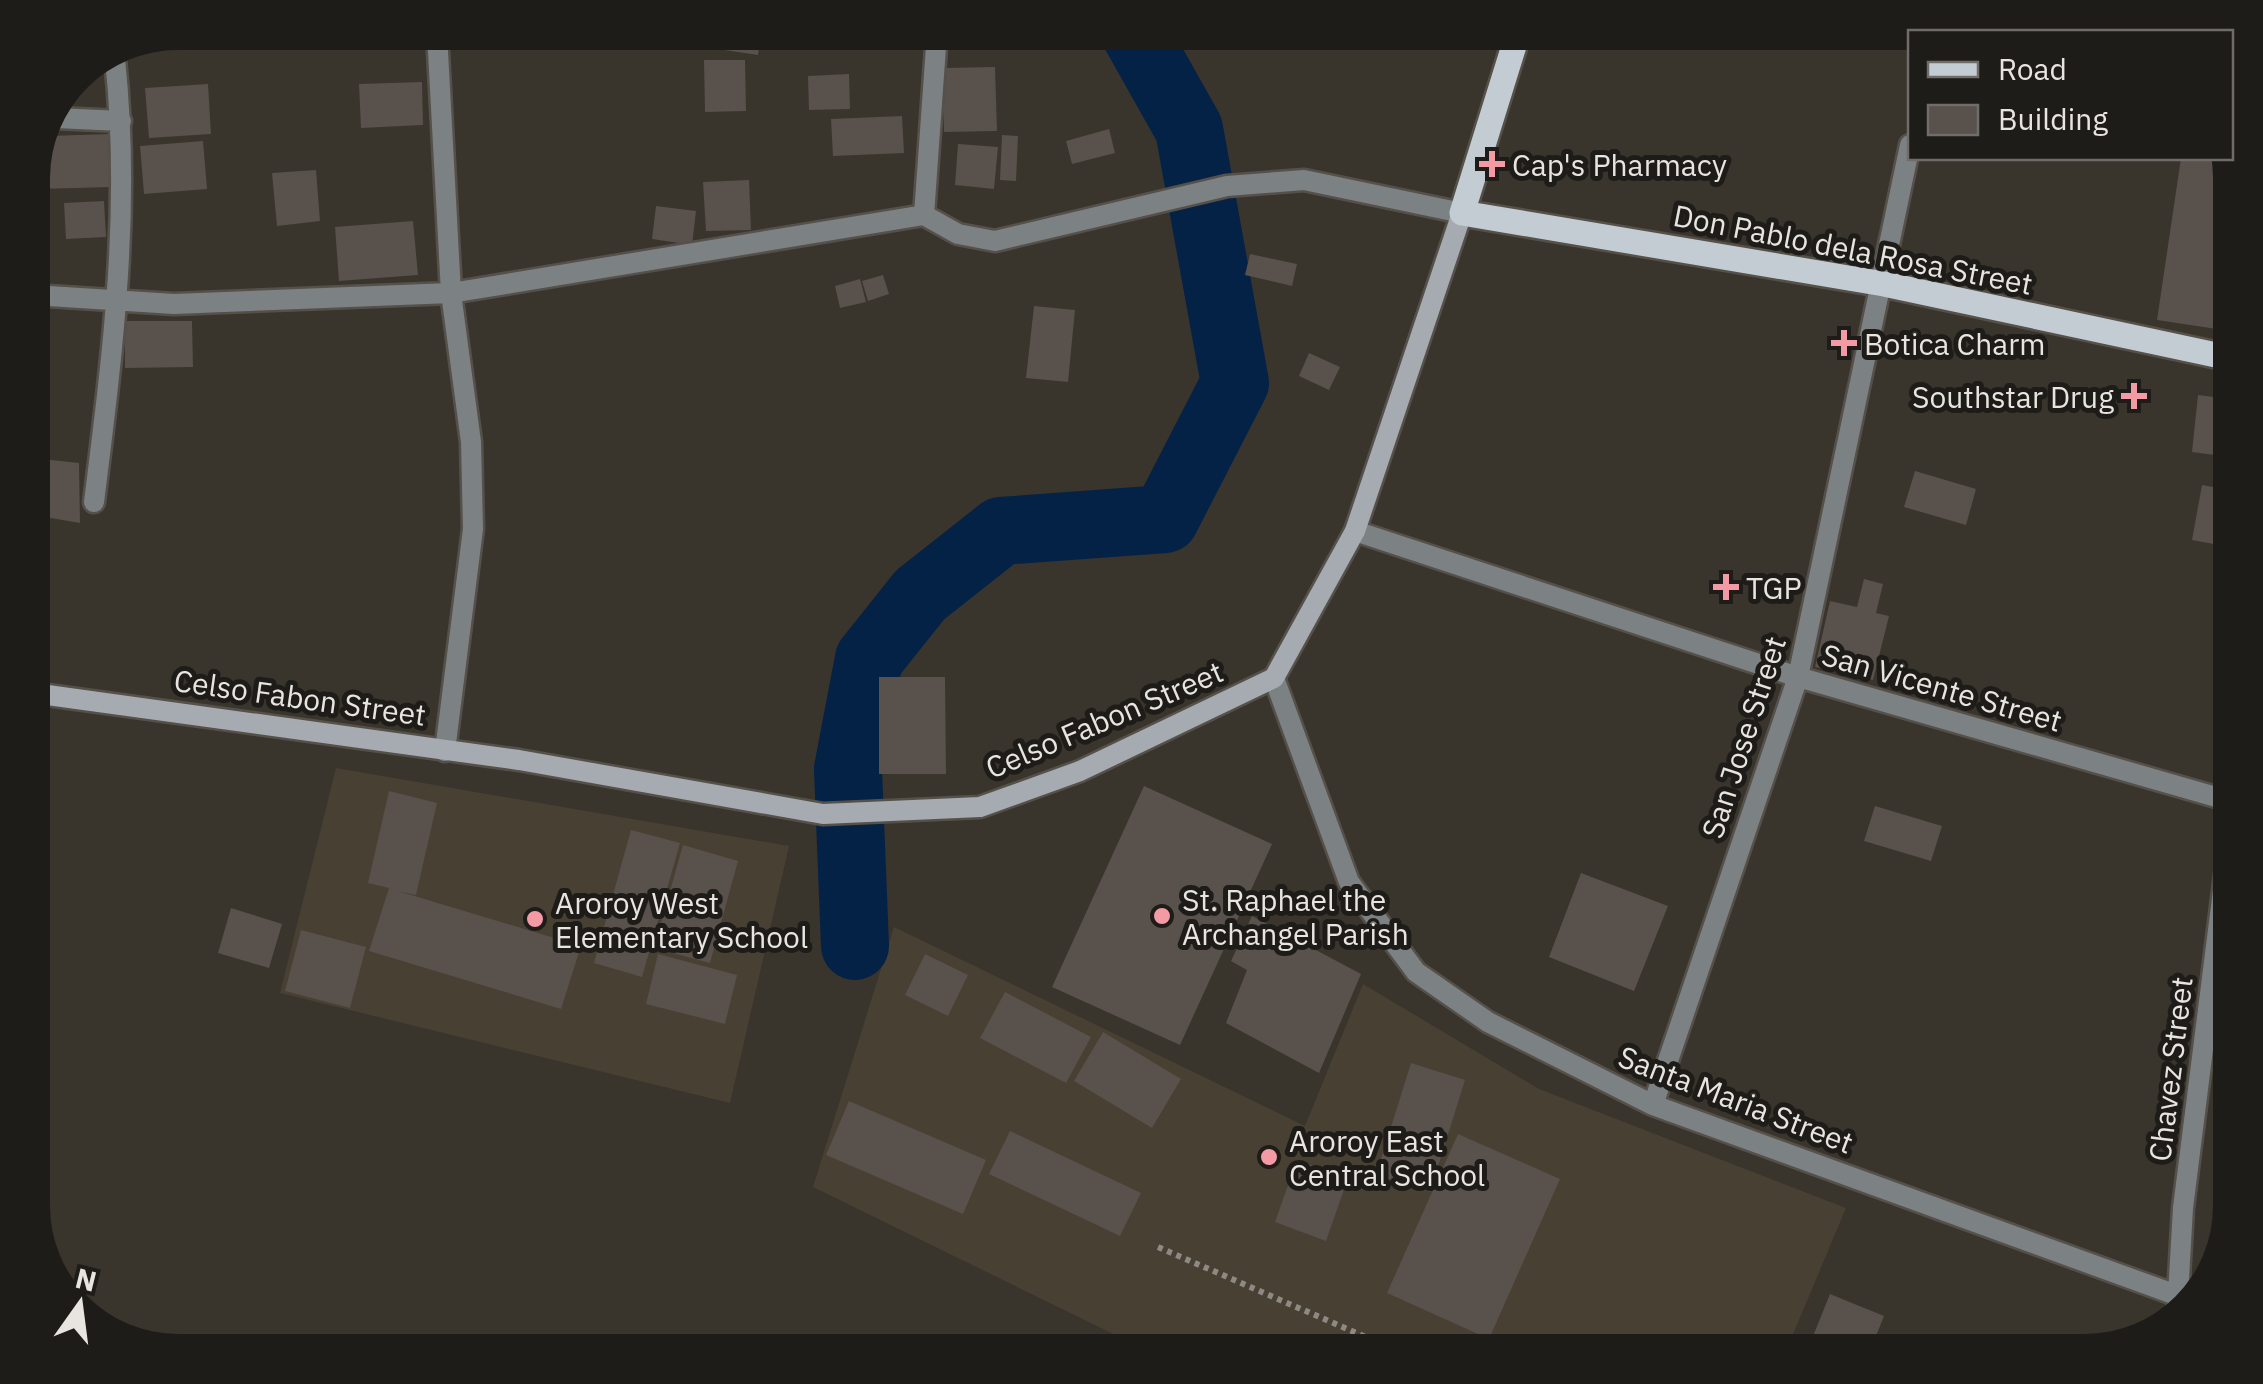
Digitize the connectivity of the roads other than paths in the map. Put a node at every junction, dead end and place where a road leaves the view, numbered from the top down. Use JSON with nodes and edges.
{"nodes":[{"id":1,"x":438,"y":50,"type":"edge"},
{"id":2,"x":937,"y":50,"type":"edge"},
{"id":3,"x":1512,"y":50,"type":"edge"},
{"id":4,"x":116,"y":66,"type":"edge"},
{"id":5,"x":65,"y":118,"type":"edge"},
{"id":6,"x":121,"y":121,"type":"junction"},
{"id":7,"x":1908,"y":156,"type":"edge"},
{"id":8,"x":1462,"y":213,"type":"junction"},
{"id":9,"x":924,"y":215,"type":"junction"},
{"id":10,"x":1884,"y":284,"type":"junction"},
{"id":11,"x":451,"y":293,"type":"junction"},
{"id":12,"x":50,"y":296,"type":"edge"},
{"id":13,"x":119,"y":300,"type":"junction"},
{"id":14,"x":2213,"y":354,"type":"edge"},
{"id":15,"x":94,"y":502,"type":"dead end"},
{"id":16,"x":1355,"y":531,"type":"junction"},
{"id":17,"x":1798,"y":677,"type":"junction"},
{"id":18,"x":1274,"y":678,"type":"junction"},
{"id":19,"x":50,"y":694,"type":"edge"},
{"id":20,"x":446,"y":750,"type":"junction"},
{"id":21,"x":2213,"y":796,"type":"edge"},
{"id":22,"x":2213,"y":970,"type":"edge"},
{"id":23,"x":1653,"y":1105,"type":"junction"},
{"id":24,"x":2182,"y":1288,"type":"edge"},
{"id":25,"x":2172,"y":1298,"type":"edge"}],
"edges":[{"from":1,"to":11,"type":"street"},
{"from":2,"to":9,"type":"street"},
{"from":3,"to":8,"type":"main road"},
{"from":4,"to":6,"type":"street"},
{"from":5,"to":6,"type":"street"},
{"from":6,"to":13,"type":"street"},
{"from":7,"to":10,"type":"street","name":"San Jose Street"},
{"from":8,"to":9,"type":"street"},
{"from":8,"to":10,"type":"main road","name":"Don Pablo dela Rosa Street"},
{"from":8,"to":16,"type":"main road"},
{"from":9,"to":11,"type":"street"},
{"from":10,"to":14,"type":"main road","name":"Don Pablo dela Rosa Street"},
{"from":10,"to":17,"type":"street","name":"San Jose Street"},
{"from":11,"to":13,"type":"street"},
{"from":11,"to":20,"type":"street"},
{"from":12,"to":13,"type":"street"},
{"from":13,"to":15,"type":"street"},
{"from":16,"to":17,"type":"street","name":"San Vicente Street"},
{"from":16,"to":18,"type":"main road"},
{"from":17,"to":21,"type":"street","name":"San Vicente Street"},
{"from":17,"to":23,"type":"street","name":"San Jose Street"},
{"from":18,"to":20,"type":"main road","name":"Celso Fabon Street"},
{"from":18,"to":23,"type":"street","name":"Santa Maria Street"},
{"from":19,"to":20,"type":"main road","name":"Celso Fabon Street"},
{"from":22,"to":24,"type":"street","name":"Chavez Street"},
{"from":23,"to":25,"type":"street","name":"Santa Maria Street"}]}
